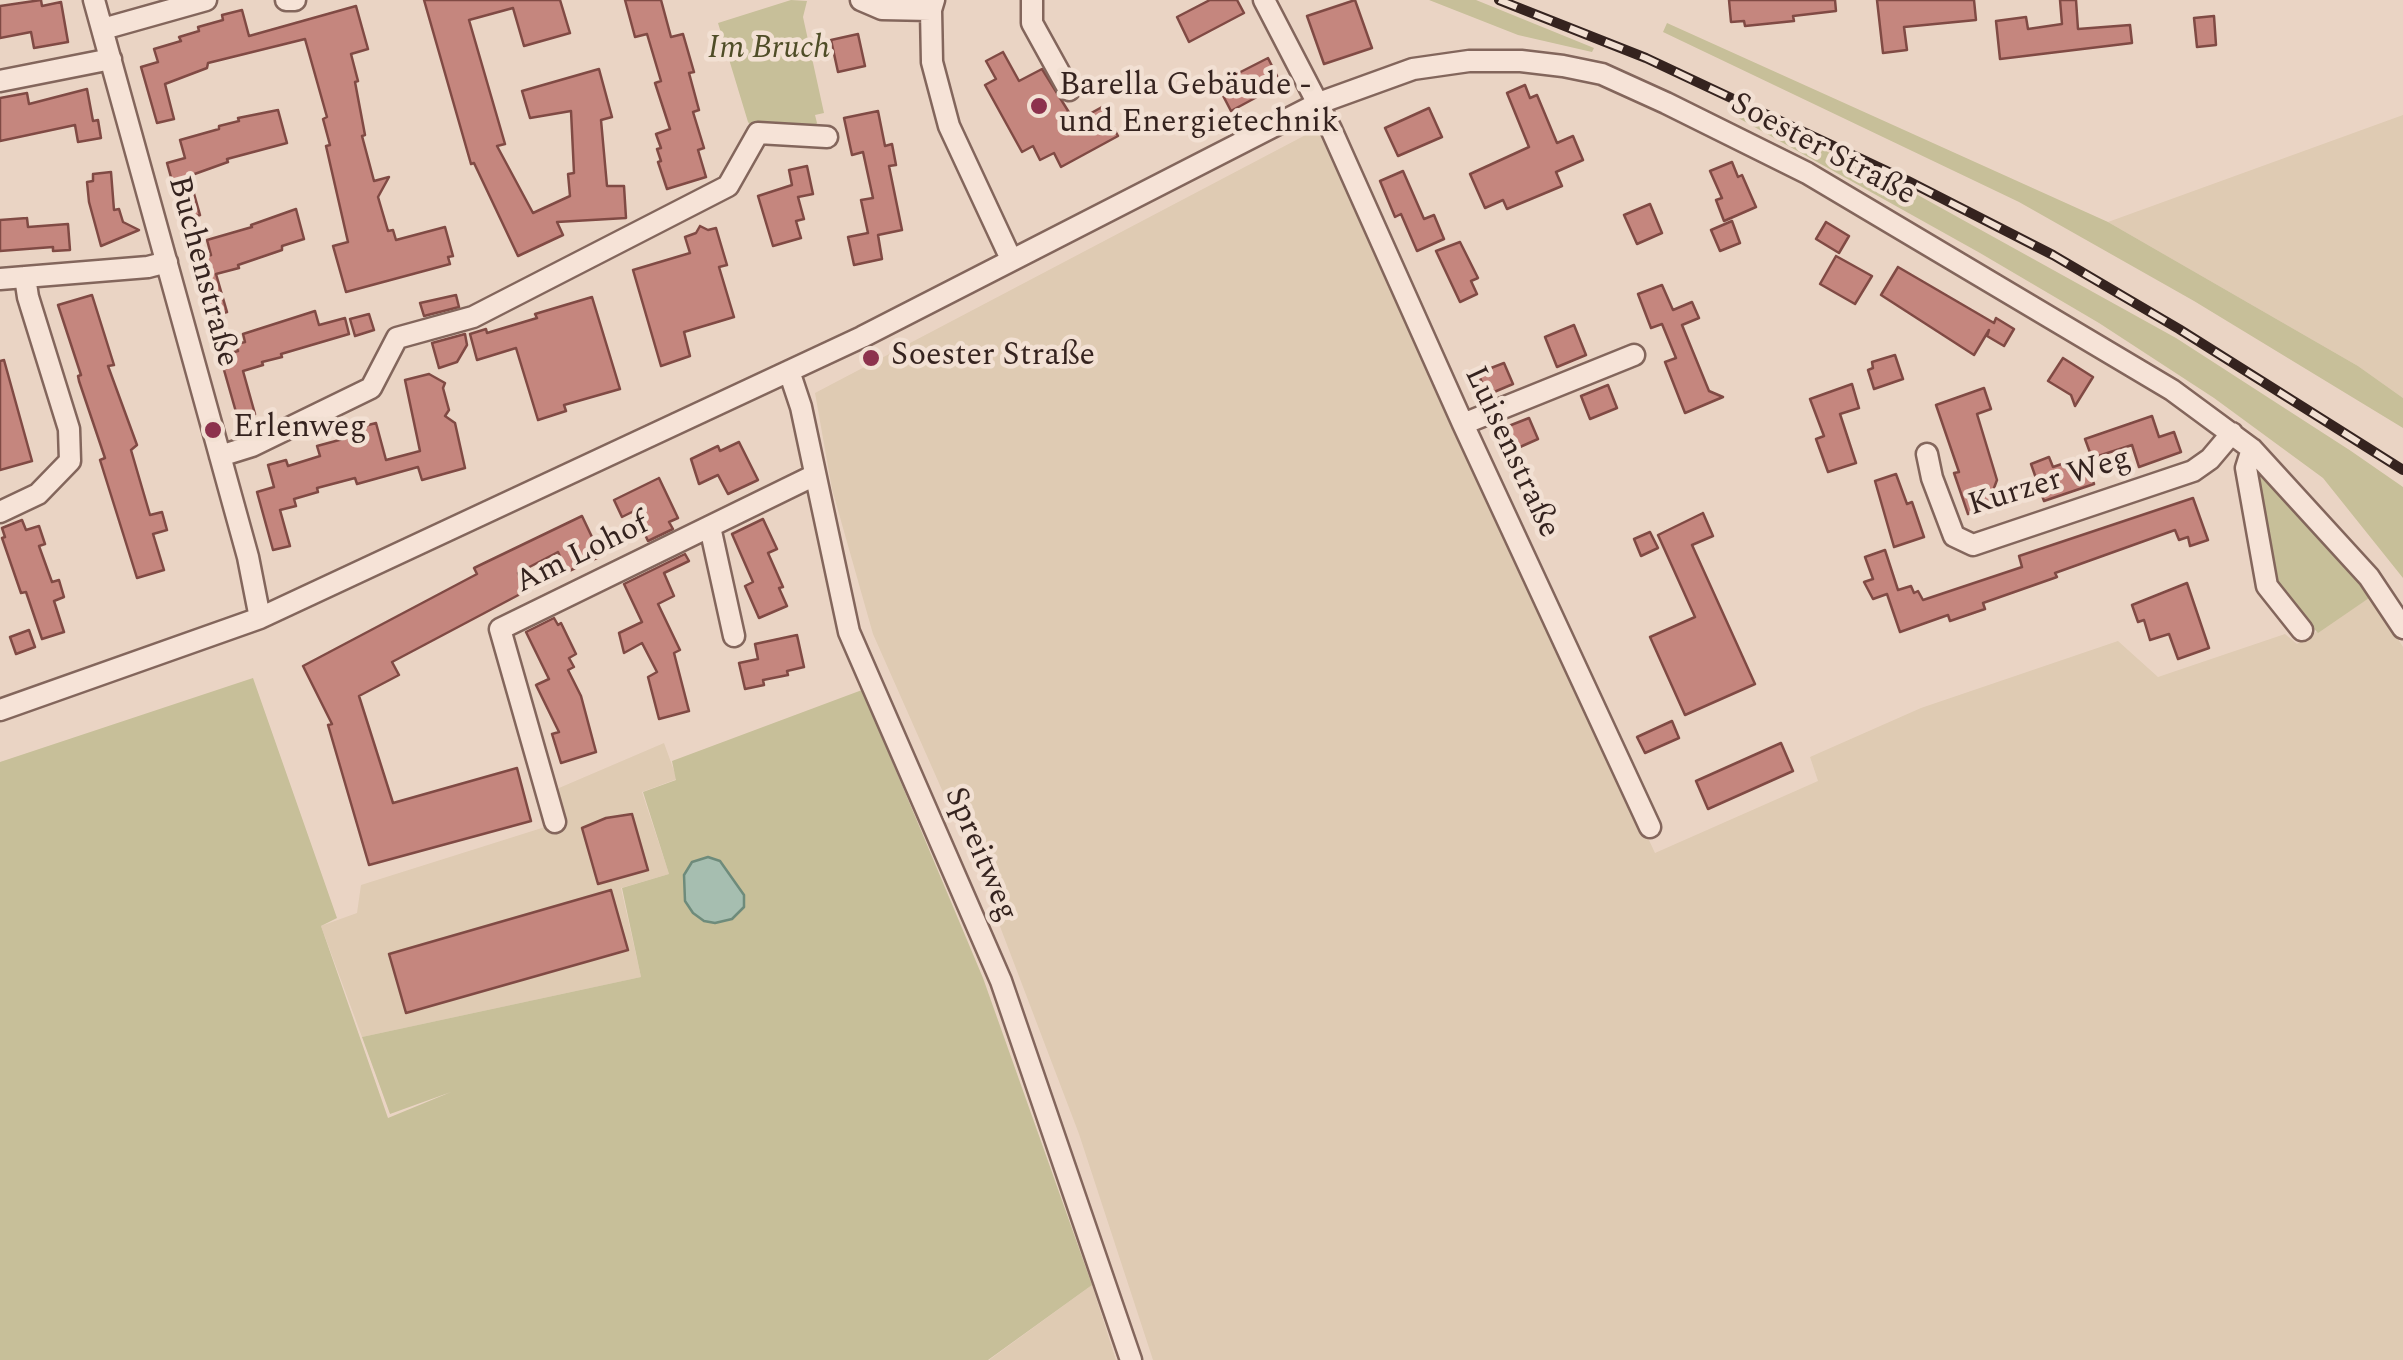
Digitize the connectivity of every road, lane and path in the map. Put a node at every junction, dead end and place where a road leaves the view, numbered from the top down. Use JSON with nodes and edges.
{"nodes":[{"id":1,"x":94,"y":0,"type":"edge"},
{"id":2,"x":206,"y":0,"type":"edge"},
{"id":3,"x":286,"y":0,"type":"edge"},
{"id":4,"x":296,"y":0,"type":"edge"},
{"id":5,"x":861,"y":0,"type":"edge"},
{"id":6,"x":1032,"y":0,"type":"edge"},
{"id":7,"x":1264,"y":0,"type":"edge"},
{"id":8,"x":933,"y":5,"type":"edge"},
{"id":9,"x":103,"y":29,"type":"junction"},
{"id":10,"x":111,"y":59,"type":"junction"},
{"id":11,"x":0,"y":80,"type":"edge"},
{"id":12,"x":1069,"y":90,"type":"dead end"},
{"id":13,"x":1319,"y":103,"type":"junction"},
{"id":14,"x":827,"y":137,"type":"dead end"},
{"id":15,"x":1011,"y":259,"type":"junction"},
{"id":16,"x":167,"y":262,"type":"junction"},
{"id":17,"x":25,"y":278,"type":"junction"},
{"id":18,"x":0,"y":280,"type":"edge"},
{"id":19,"x":1634,"y":355,"type":"dead end"},
{"id":20,"x":789,"y":371,"type":"junction"},
{"id":21,"x":1463,"y":424,"type":"junction"},
{"id":22,"x":2232,"y":432,"type":"junction"},
{"id":23,"x":2252,"y":450,"type":"junction"},
{"id":24,"x":1927,"y":454,"type":"dead end"},
{"id":25,"x":220,"y":456,"type":"junction"},
{"id":26,"x":816,"y":475,"type":"junction"},
{"id":27,"x":0,"y":512,"type":"edge"},
{"id":28,"x":710,"y":526,"type":"junction"},
{"id":29,"x":260,"y":618,"type":"junction"},
{"id":30,"x":2403,"y":628,"type":"edge"},
{"id":31,"x":2302,"y":630,"type":"dead end"},
{"id":32,"x":734,"y":636,"type":"dead end"},
{"id":33,"x":0,"y":710,"type":"edge"},
{"id":34,"x":555,"y":822,"type":"dead end"},
{"id":35,"x":1650,"y":826,"type":"dead end"},
{"id":36,"x":1132,"y":1360,"type":"edge"}],
"edges":[{"from":1,"to":9,"type":"street","name":"Buchenstraße"},
{"from":2,"to":9,"type":"street"},
{"from":3,"to":4,"type":"street"},
{"from":5,"to":8,"type":"street"},
{"from":6,"to":12,"type":"street"},
{"from":7,"to":13,"type":"street"},
{"from":8,"to":15,"type":"street"},
{"from":9,"to":10,"type":"street","name":"Buchenstraße"},
{"from":10,"to":11,"type":"street"},
{"from":10,"to":16,"type":"street","name":"Buchenstraße"},
{"from":13,"to":15,"type":"street","name":"Soester Straße"},
{"from":13,"to":21,"type":"street","name":"Luisenstraße"},
{"from":13,"to":22,"type":"street","name":"Soester Straße"},
{"from":14,"to":25,"type":"street"},
{"from":15,"to":20,"type":"street","name":"Soester Straße"},
{"from":16,"to":17,"type":"street"},
{"from":16,"to":25,"type":"street","name":"Buchenstraße"},
{"from":17,"to":18,"type":"street"},
{"from":17,"to":27,"type":"street"},
{"from":19,"to":21,"type":"street"},
{"from":20,"to":26,"type":"street","name":"Spreitweg"},
{"from":20,"to":29,"type":"street","name":"Soester Straße"},
{"from":21,"to":35,"type":"street","name":"Luisenstraße"},
{"from":22,"to":23,"type":"street","name":"Soester Straße"},
{"from":22,"to":24,"type":"street","name":"Kurzer Weg"},
{"from":23,"to":30,"type":"street","name":"Soester Straße"},
{"from":23,"to":31,"type":"street"},
{"from":25,"to":29,"type":"street","name":"Buchenstraße"},
{"from":26,"to":28,"type":"street","name":"Am Lohof"},
{"from":26,"to":36,"type":"street","name":"Spreitweg"},
{"from":28,"to":32,"type":"street"},
{"from":28,"to":34,"type":"street","name":"Am Lohof"},
{"from":29,"to":33,"type":"street","name":"Soester Straße"}]}
